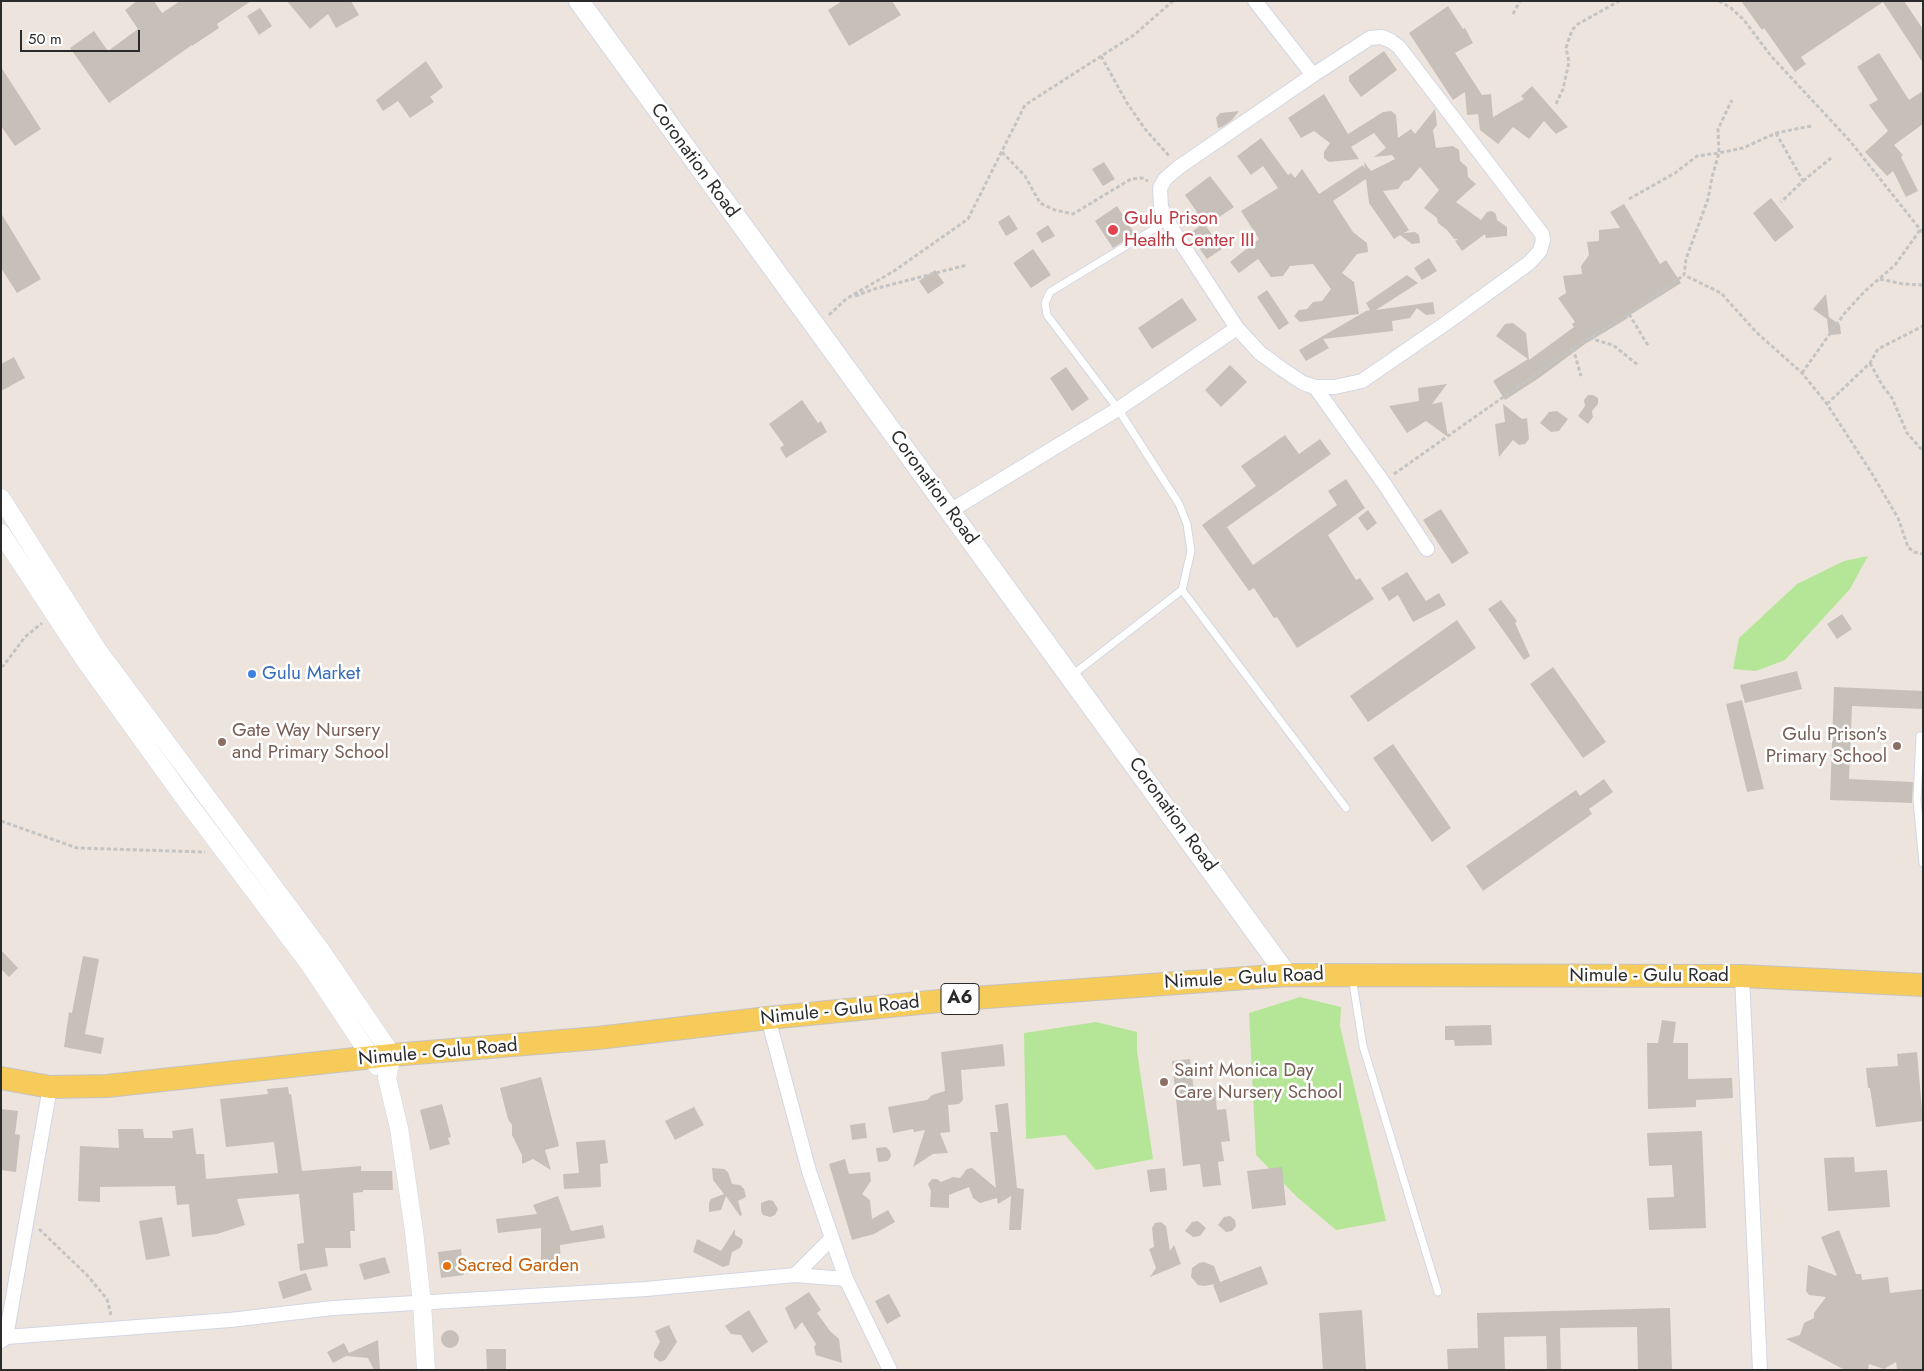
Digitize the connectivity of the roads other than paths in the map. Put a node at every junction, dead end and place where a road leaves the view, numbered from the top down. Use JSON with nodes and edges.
{"nodes":[{"id":1,"x":579,"y":1,"type":"edge"},
{"id":2,"x":1255,"y":1,"type":"edge"},
{"id":3,"x":1313,"y":75,"type":"junction"},
{"id":4,"x":1166,"y":222,"type":"junction"},
{"id":5,"x":1237,"y":328,"type":"junction"},
{"id":6,"x":1315,"y":387,"type":"junction"},
{"id":7,"x":1118,"y":409,"type":"junction"},
{"id":8,"x":1,"y":498,"type":"edge"},
{"id":9,"x":950,"y":511,"type":"junction"},
{"id":10,"x":1,"y":533,"type":"edge"},
{"id":11,"x":1427,"y":549,"type":"dead end"},
{"id":12,"x":1182,"y":590,"type":"junction"},
{"id":13,"x":1071,"y":676,"type":"junction"},
{"id":14,"x":1920,"y":736,"type":"dead end"},
{"id":15,"x":1346,"y":808,"type":"dead end"},
{"id":16,"x":1923,"y":863,"type":"edge"},
{"id":17,"x":1351,"y":974,"type":"junction"},
{"id":18,"x":1287,"y":975,"type":"junction"},
{"id":19,"x":1742,"y":976,"type":"junction"},
{"id":20,"x":1923,"y":985,"type":"edge"},
{"id":21,"x":768,"y":1018,"type":"junction"},
{"id":22,"x":382,"y":1057,"type":"junction"},
{"id":23,"x":1,"y":1078,"type":"edge"},
{"id":24,"x":50,"y":1087,"type":"junction"},
{"id":25,"x":832,"y":1238,"type":"junction"},
{"id":26,"x":795,"y":1275,"type":"junction"},
{"id":27,"x":846,"y":1279,"type":"junction"},
{"id":28,"x":1438,"y":1292,"type":"dead end"},
{"id":29,"x":422,"y":1303,"type":"junction"},
{"id":30,"x":4,"y":1339,"type":"edge"},
{"id":31,"x":426,"y":1370,"type":"edge"},
{"id":32,"x":890,"y":1370,"type":"edge"},
{"id":33,"x":1760,"y":1370,"type":"edge"}],
"edges":[{"from":1,"to":9,"type":"main road","name":"Coronation Road"},
{"from":2,"to":3,"type":"street"},
{"from":3,"to":4,"type":"street"},
{"from":3,"to":6,"type":"street"},
{"from":4,"to":5,"type":"street"},
{"from":4,"to":7,"type":"lane"},
{"from":5,"to":6,"type":"street"},
{"from":5,"to":7,"type":"street"},
{"from":6,"to":11,"type":"street"},
{"from":7,"to":9,"type":"street"},
{"from":7,"to":12,"type":"lane"},
{"from":8,"to":22,"type":"street"},
{"from":9,"to":13,"type":"main road","name":"Coronation Road"},
{"from":10,"to":22,"type":"street"},
{"from":12,"to":13,"type":"lane"},
{"from":12,"to":15,"type":"lane"},
{"from":13,"to":18,"type":"main road","name":"Coronation Road"},
{"from":14,"to":16,"type":"lane"},
{"from":17,"to":18,"type":"main road","name":"Nimule - Gulu Road","number":"A6"},
{"from":17,"to":19,"type":"main road","name":"Nimule - Gulu Road","number":"A6"},
{"from":17,"to":28,"type":"lane"},
{"from":18,"to":21,"type":"main road","name":"Nimule - Gulu Road","number":"A6"},
{"from":19,"to":20,"type":"main road","name":"Nimule - Gulu Road","number":"A6"},
{"from":19,"to":33,"type":"street"},
{"from":21,"to":22,"type":"main road","name":"Nimule - Gulu Road","number":"A6"},
{"from":21,"to":25,"type":"street"},
{"from":22,"to":24,"type":"main road","name":"Nimule - Gulu Road","number":"A6"},
{"from":22,"to":29,"type":"street"},
{"from":23,"to":24,"type":"main road","name":"Nimule - Gulu Road","number":"A6"},
{"from":24,"to":30,"type":"street"},
{"from":25,"to":26,"type":"street"},
{"from":25,"to":27,"type":"street"},
{"from":26,"to":27,"type":"street"},
{"from":26,"to":29,"type":"street"},
{"from":27,"to":32,"type":"street"},
{"from":29,"to":30,"type":"street"},
{"from":29,"to":31,"type":"street"}]}
